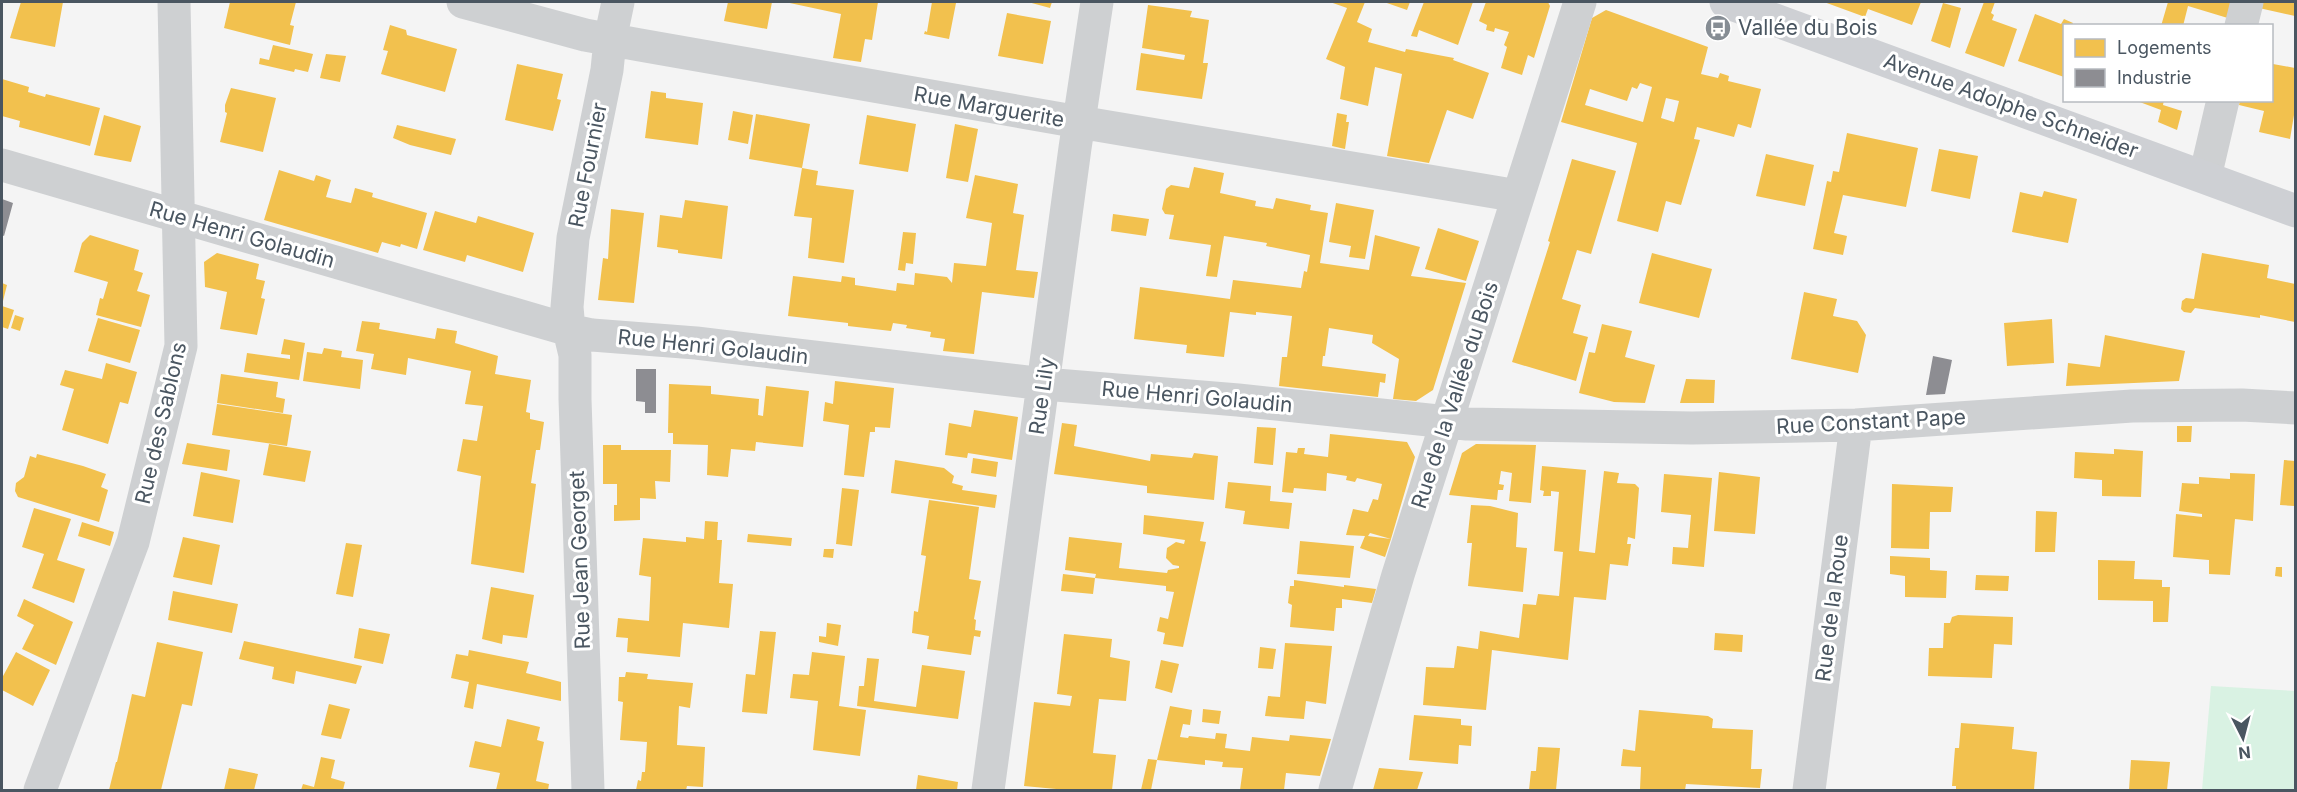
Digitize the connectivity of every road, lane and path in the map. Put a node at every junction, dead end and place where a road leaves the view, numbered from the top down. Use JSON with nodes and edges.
{"nodes":[{"id":1,"x":174,"y":2,"type":"edge"},
{"id":2,"x":463,"y":2,"type":"edge"},
{"id":3,"x":618,"y":2,"type":"edge"},
{"id":4,"x":1097,"y":2,"type":"edge"},
{"id":5,"x":1580,"y":2,"type":"edge"},
{"id":6,"x":1726,"y":2,"type":"edge"},
{"id":7,"x":2247,"y":2,"type":"edge"},
{"id":8,"x":2242,"y":24,"type":"edge"},
{"id":9,"x":610,"y":40,"type":"junction"},
{"id":10,"x":2223,"y":102,"type":"edge"},
{"id":11,"x":1079,"y":122,"type":"junction"},
{"id":12,"x":2,"y":165,"type":"edge"},
{"id":13,"x":2205,"y":177,"type":"junction"},
{"id":14,"x":1518,"y":196,"type":"junction"},
{"id":15,"x":2295,"y":211,"type":"edge"},
{"id":16,"x":179,"y":217,"type":"junction"},
{"id":17,"x":569,"y":330,"type":"junction"},
{"id":18,"x":1044,"y":384,"type":"junction"},
{"id":19,"x":2295,"y":408,"type":"edge"},
{"id":20,"x":1446,"y":422,"type":"junction"},
{"id":21,"x":1856,"y":426,"type":"junction"},
{"id":22,"x":40,"y":790,"type":"edge"},
{"id":23,"x":588,"y":790,"type":"edge"},
{"id":24,"x":988,"y":790,"type":"edge"},
{"id":25,"x":1335,"y":790,"type":"edge"},
{"id":26,"x":1809,"y":790,"type":"edge"}],
"edges":[{"from":1,"to":16,"type":"street","name":"Rue des Sablons"},
{"from":2,"to":9,"type":"street","name":"Rue Marguerite"},
{"from":3,"to":9,"type":"street","name":"Rue Fournier"},
{"from":4,"to":11,"type":"street","name":"Rue Lily"},
{"from":5,"to":14,"type":"street","name":"Rue de la Vallée du Bois"},
{"from":6,"to":13,"type":"street","name":"Avenue Adolphe Schneider"},
{"from":7,"to":8,"type":"street"},
{"from":9,"to":11,"type":"street","name":"Rue Marguerite"},
{"from":9,"to":17,"type":"street","name":"Rue Fournier"},
{"from":10,"to":13,"type":"street"},
{"from":11,"to":14,"type":"street","name":"Rue Marguerite"},
{"from":11,"to":18,"type":"street","name":"Rue Lily"},
{"from":12,"to":16,"type":"street","name":"Rue Henri Golaudin"},
{"from":13,"to":15,"type":"street","name":"Avenue Adolphe Schneider"},
{"from":14,"to":20,"type":"street","name":"Rue de la Vallée du Bois"},
{"from":16,"to":17,"type":"street","name":"Rue Henri Golaudin"},
{"from":16,"to":22,"type":"street","name":"Rue des Sablons"},
{"from":17,"to":18,"type":"street","name":"Rue Henri Golaudin"},
{"from":17,"to":23,"type":"street","name":"Rue Jean Georget"},
{"from":18,"to":20,"type":"street","name":"Rue Henri Golaudin"},
{"from":18,"to":24,"type":"street","name":"Rue Lily"},
{"from":19,"to":21,"type":"street","name":"Rue Constant Pape"},
{"from":20,"to":21,"type":"street","name":"Rue Constant Pape"},
{"from":20,"to":25,"type":"street","name":"Rue de la Vallée du Bois"},
{"from":21,"to":26,"type":"street","name":"Rue de la Roue"}]}
